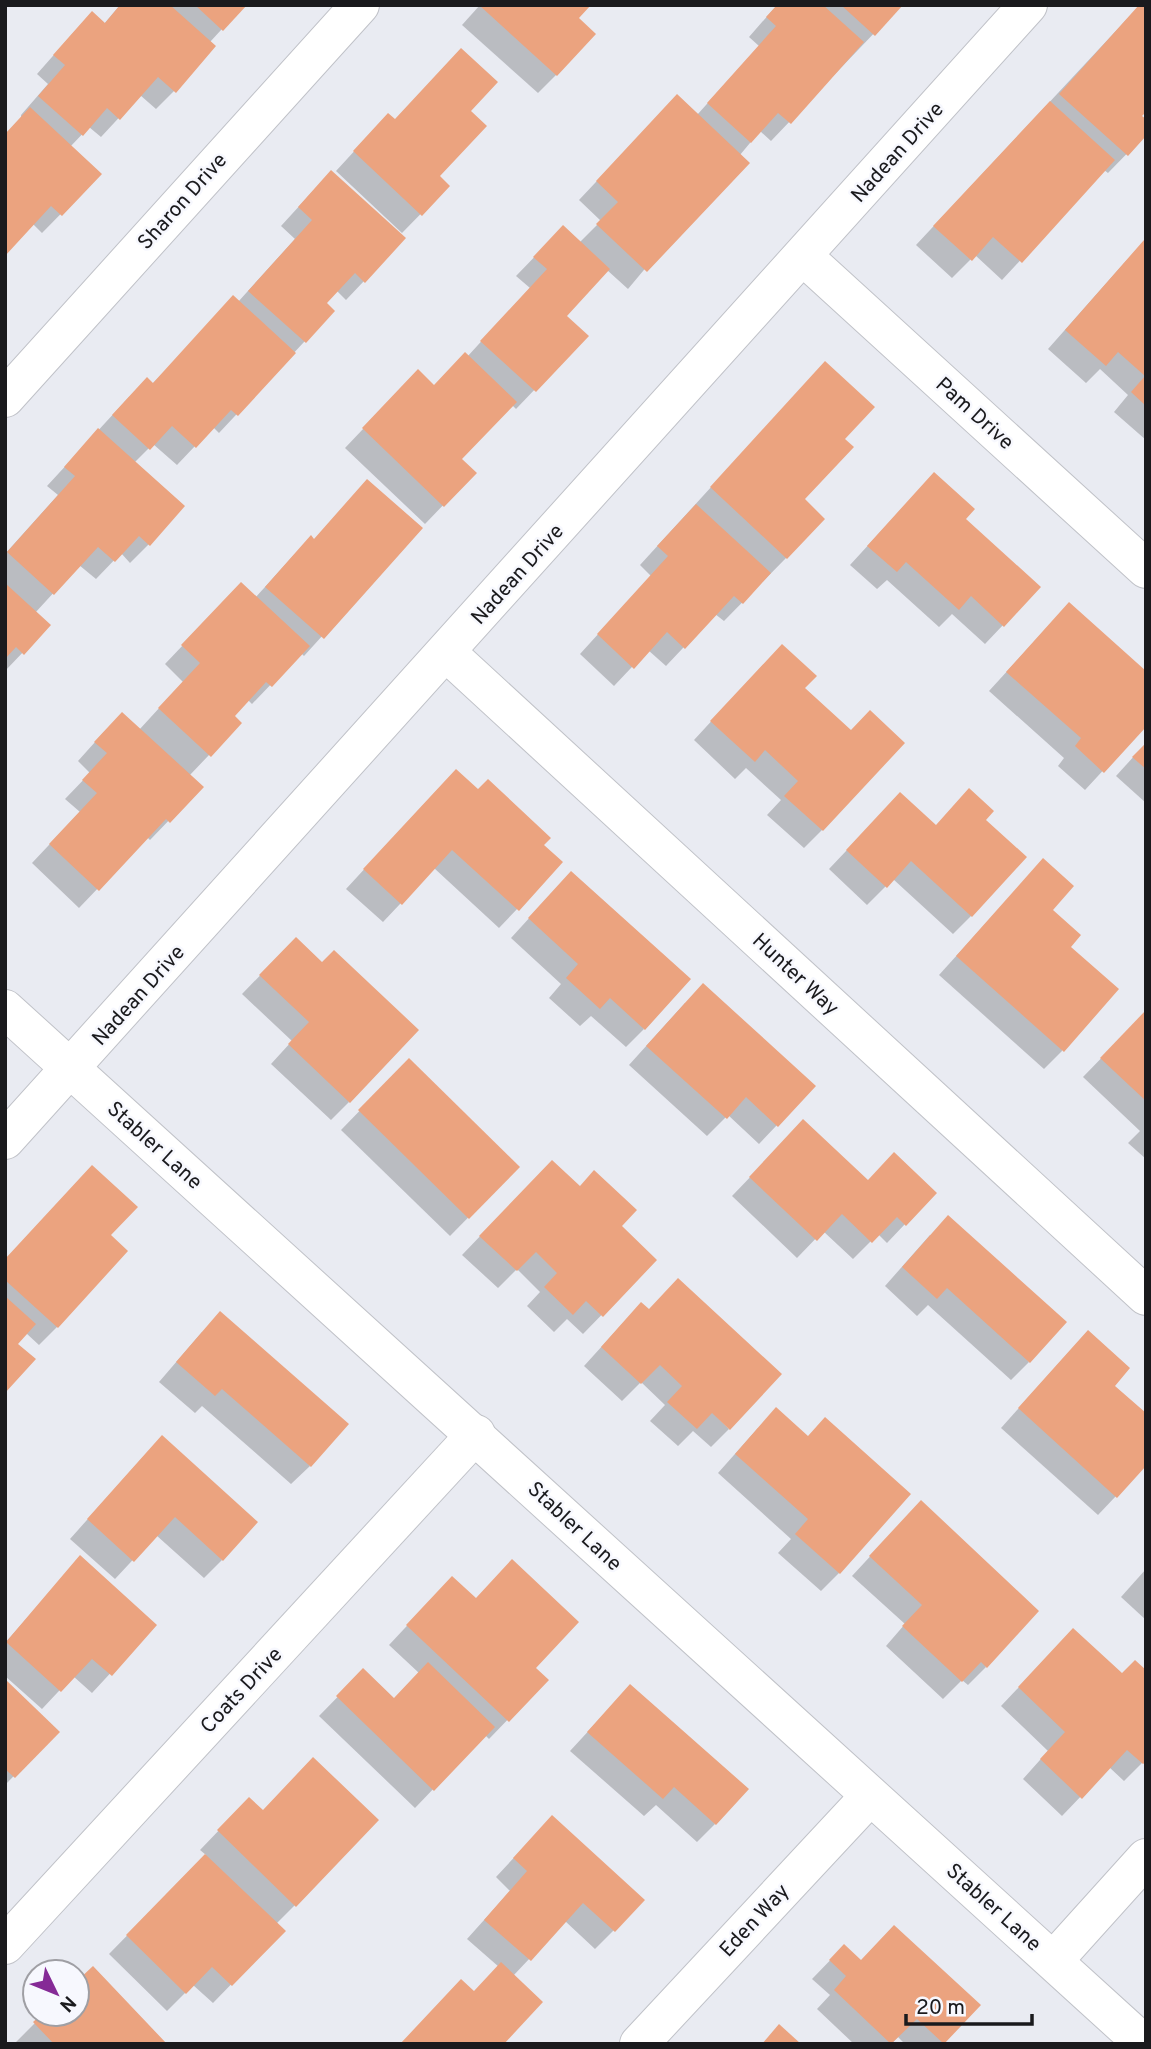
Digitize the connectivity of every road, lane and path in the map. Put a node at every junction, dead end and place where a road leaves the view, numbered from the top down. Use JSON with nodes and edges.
{"nodes":[{"id":1,"x":360,"y":5,"type":"edge"},
{"id":2,"x":1028,"y":5,"type":"edge"},
{"id":3,"x":804,"y":257,"type":"junction"},
{"id":4,"x":5,"y":398,"type":"edge"},
{"id":5,"x":1146,"y":569,"type":"edge"},
{"id":6,"x":446,"y":652,"type":"junction"},
{"id":7,"x":5,"y":1009,"type":"edge"},
{"id":8,"x":71,"y":1070,"type":"junction"},
{"id":9,"x":5,"y":1140,"type":"edge"},
{"id":10,"x":1146,"y":1296,"type":"edge"},
{"id":11,"x":476,"y":1434,"type":"junction"},
{"id":12,"x":870,"y":1796,"type":"junction"},
{"id":13,"x":1146,"y":1858,"type":"edge"},
{"id":14,"x":5,"y":1945,"type":"edge"},
{"id":15,"x":1054,"y":1960,"type":"junction"},
{"id":16,"x":639,"y":2044,"type":"edge"},
{"id":17,"x":1144,"y":2044,"type":"edge"}],
"edges":[{"from":1,"to":4,"type":"street","name":"Sharon Drive"},
{"from":2,"to":3,"type":"street","name":"Nadean Drive"},
{"from":3,"to":5,"type":"street","name":"Pam Drive"},
{"from":3,"to":6,"type":"street","name":"Nadean Drive"},
{"from":6,"to":8,"type":"street","name":"Nadean Drive"},
{"from":6,"to":10,"type":"street","name":"Hunter Way"},
{"from":7,"to":8,"type":"street","name":"Stabler Lane"},
{"from":8,"to":9,"type":"street","name":"Nadean Drive"},
{"from":8,"to":11,"type":"street","name":"Stabler Lane"},
{"from":11,"to":12,"type":"street","name":"Stabler Lane"},
{"from":11,"to":14,"type":"street","name":"Coats Drive"},
{"from":12,"to":15,"type":"street","name":"Stabler Lane"},
{"from":12,"to":16,"type":"street","name":"Eden Way"},
{"from":13,"to":15,"type":"street"},
{"from":15,"to":17,"type":"street","name":"Stabler Lane"}]}
